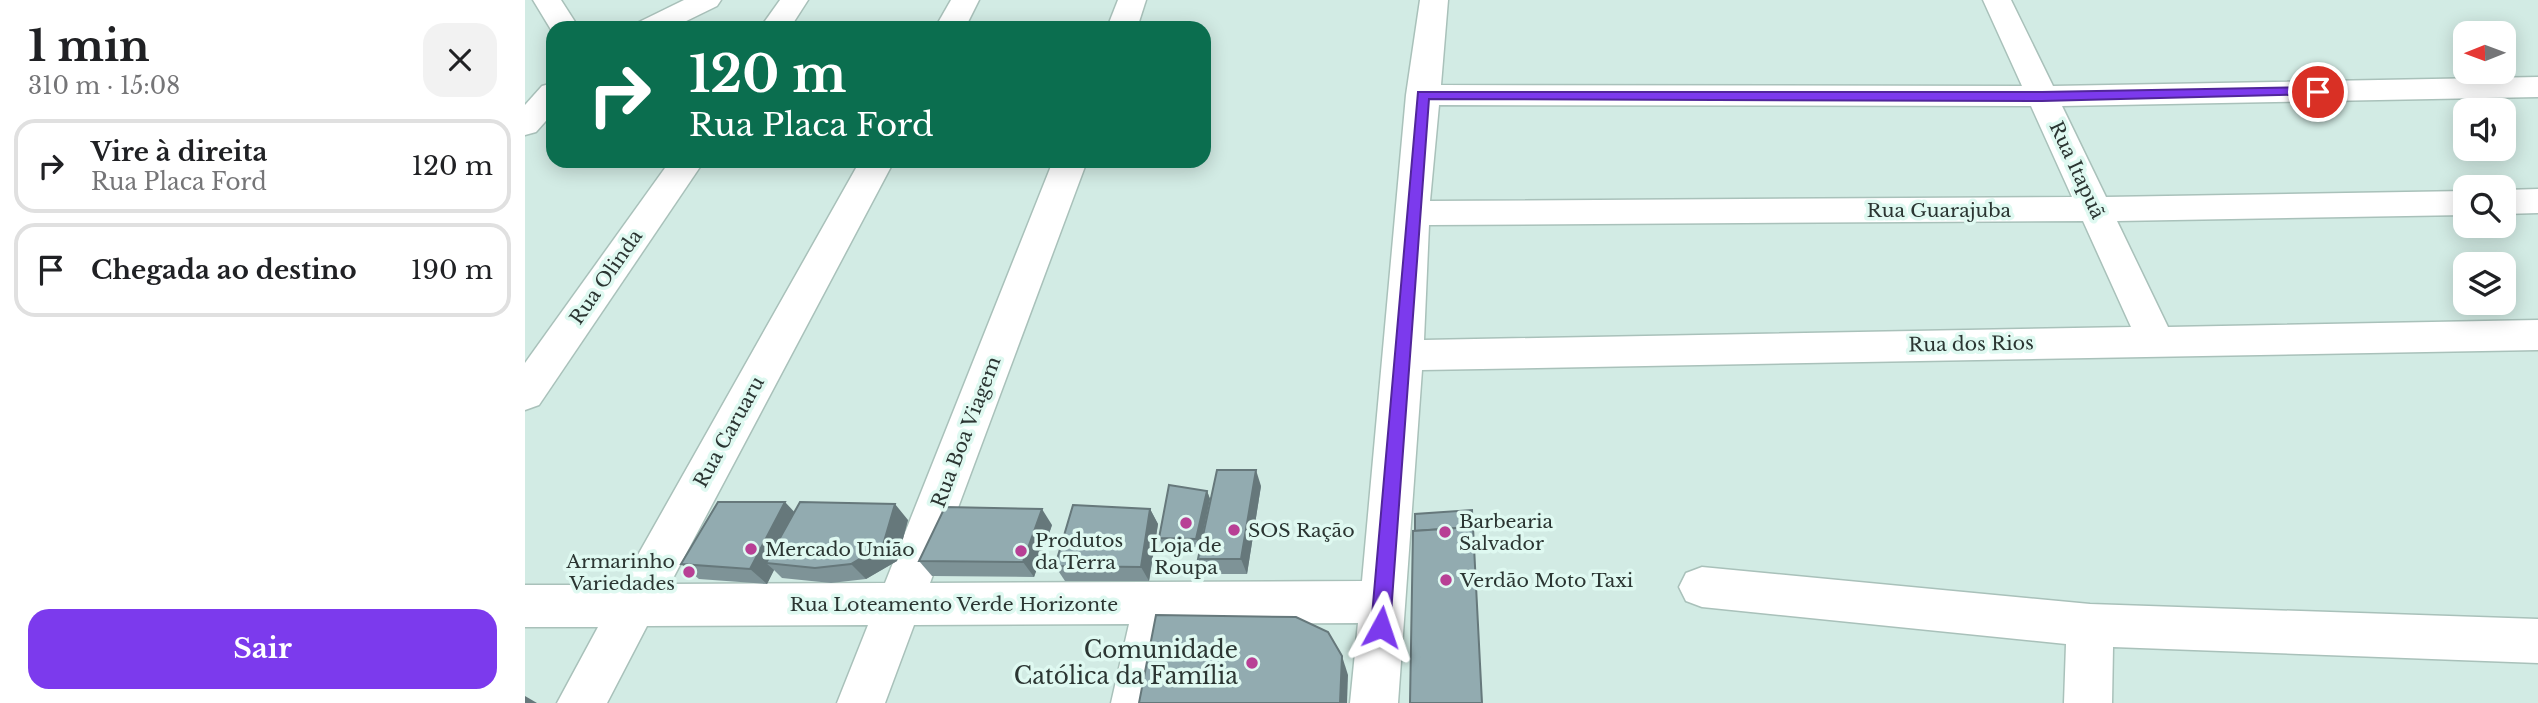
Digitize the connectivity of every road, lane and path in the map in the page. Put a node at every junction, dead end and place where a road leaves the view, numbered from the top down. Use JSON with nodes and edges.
{"nodes":[{"id":1,"x":547,"y":0,"type":"edge"},
{"id":2,"x":707,"y":0,"type":"edge"},
{"id":3,"x":794,"y":0,"type":"edge"},
{"id":4,"x":965,"y":0,"type":"edge"},
{"id":5,"x":1132,"y":0,"type":"edge"},
{"id":6,"x":1434,"y":0,"type":"edge"},
{"id":7,"x":1997,"y":0,"type":"edge"},
{"id":8,"x":560,"y":21,"type":"edge"},
{"id":9,"x":664,"y":21,"type":"edge"},
{"id":10,"x":780,"y":21,"type":"edge"},
{"id":11,"x":954,"y":21,"type":"edge"},
{"id":12,"x":1124,"y":21,"type":"edge"},
{"id":13,"x":546,"y":78,"type":"edge"},
{"id":14,"x":2538,"y":88,"type":"edge"},
{"id":15,"x":525,"y":89,"type":"edge"},
{"id":16,"x":1422,"y":94,"type":"junction"},
{"id":17,"x":2042,"y":96,"type":"junction"},
{"id":18,"x":546,"y":101,"type":"edge"},
{"id":19,"x":525,"y":125,"type":"edge"},
{"id":20,"x":682,"y":168,"type":"edge"},
{"id":21,"x":873,"y":168,"type":"edge"},
{"id":22,"x":1067,"y":168,"type":"edge"},
{"id":23,"x":2538,"y":201,"type":"edge"},
{"id":24,"x":2453,"y":202,"type":"edge"},
{"id":25,"x":2516,"y":202,"type":"edge"},
{"id":26,"x":2095,"y":209,"type":"junction"},
{"id":27,"x":1412,"y":213,"type":"junction"},
{"id":28,"x":2538,"y":335,"type":"edge"},
{"id":29,"x":2156,"y":341,"type":"junction"},
{"id":30,"x":1404,"y":355,"type":"junction"},
{"id":31,"x":525,"y":394,"type":"edge"},
{"id":32,"x":1702,"y":587,"type":"dead end"},
{"id":33,"x":1383,"y":602,"type":"junction"},
{"id":34,"x":1157,"y":603,"type":"junction"},
{"id":35,"x":899,"y":604,"type":"junction"},
{"id":36,"x":525,"y":606,"type":"edge"},
{"id":37,"x":634,"y":606,"type":"junction"},
{"id":38,"x":2090,"y":625,"type":"junction"},
{"id":39,"x":2538,"y":641,"type":"edge"},
{"id":40,"x":581,"y":703,"type":"edge"},
{"id":41,"x":861,"y":703,"type":"edge"},
{"id":42,"x":1135,"y":703,"type":"edge"},
{"id":43,"x":1374,"y":703,"type":"edge"},
{"id":44,"x":2088,"y":703,"type":"edge"}],
"edges":[{"from":1,"to":8,"type":"street"},
{"from":2,"to":9,"type":"street"},
{"from":3,"to":10,"type":"street"},
{"from":4,"to":11,"type":"street"},
{"from":5,"to":12,"type":"street"},
{"from":6,"to":16,"type":"street"},
{"from":7,"to":17,"type":"street","name":"Rua Itapuã"},
{"from":13,"to":15,"type":"street"},
{"from":14,"to":17,"type":"street"},
{"from":16,"to":17,"type":"street"},
{"from":16,"to":27,"type":"street"},
{"from":17,"to":26,"type":"street","name":"Rua Itapuã"},
{"from":18,"to":19,"type":"street"},
{"from":20,"to":31,"type":"street","name":"Rua Olinda"},
{"from":21,"to":37,"type":"street","name":"Rua Caruaru"},
{"from":22,"to":35,"type":"street","name":"Rua Boa Viagem"},
{"from":23,"to":25,"type":"street"},
{"from":24,"to":26,"type":"street","name":"Rua Guarajuba"},
{"from":26,"to":27,"type":"street","name":"Rua Guarajuba"},
{"from":26,"to":29,"type":"street","name":"Rua Itapuã"},
{"from":27,"to":30,"type":"street"},
{"from":28,"to":29,"type":"street","name":"Rua dos Rios"},
{"from":29,"to":30,"type":"street","name":"Rua dos Rios"},
{"from":30,"to":33,"type":"street"},
{"from":32,"to":38,"type":"street"},
{"from":33,"to":34,"type":"street","name":"Rua Loteamento Verde Horizonte"},
{"from":33,"to":43,"type":"street"},
{"from":34,"to":35,"type":"street","name":"Rua Loteamento Verde Horizonte"},
{"from":34,"to":42,"type":"street"},
{"from":35,"to":37,"type":"street","name":"Rua Loteamento Verde Horizonte"},
{"from":35,"to":41,"type":"street","name":"Rua Boa Viagem"},
{"from":36,"to":37,"type":"street","name":"Rua Loteamento Verde Horizonte"},
{"from":37,"to":40,"type":"street","name":"Rua Caruaru"},
{"from":38,"to":39,"type":"street"},
{"from":38,"to":44,"type":"street"}]}
